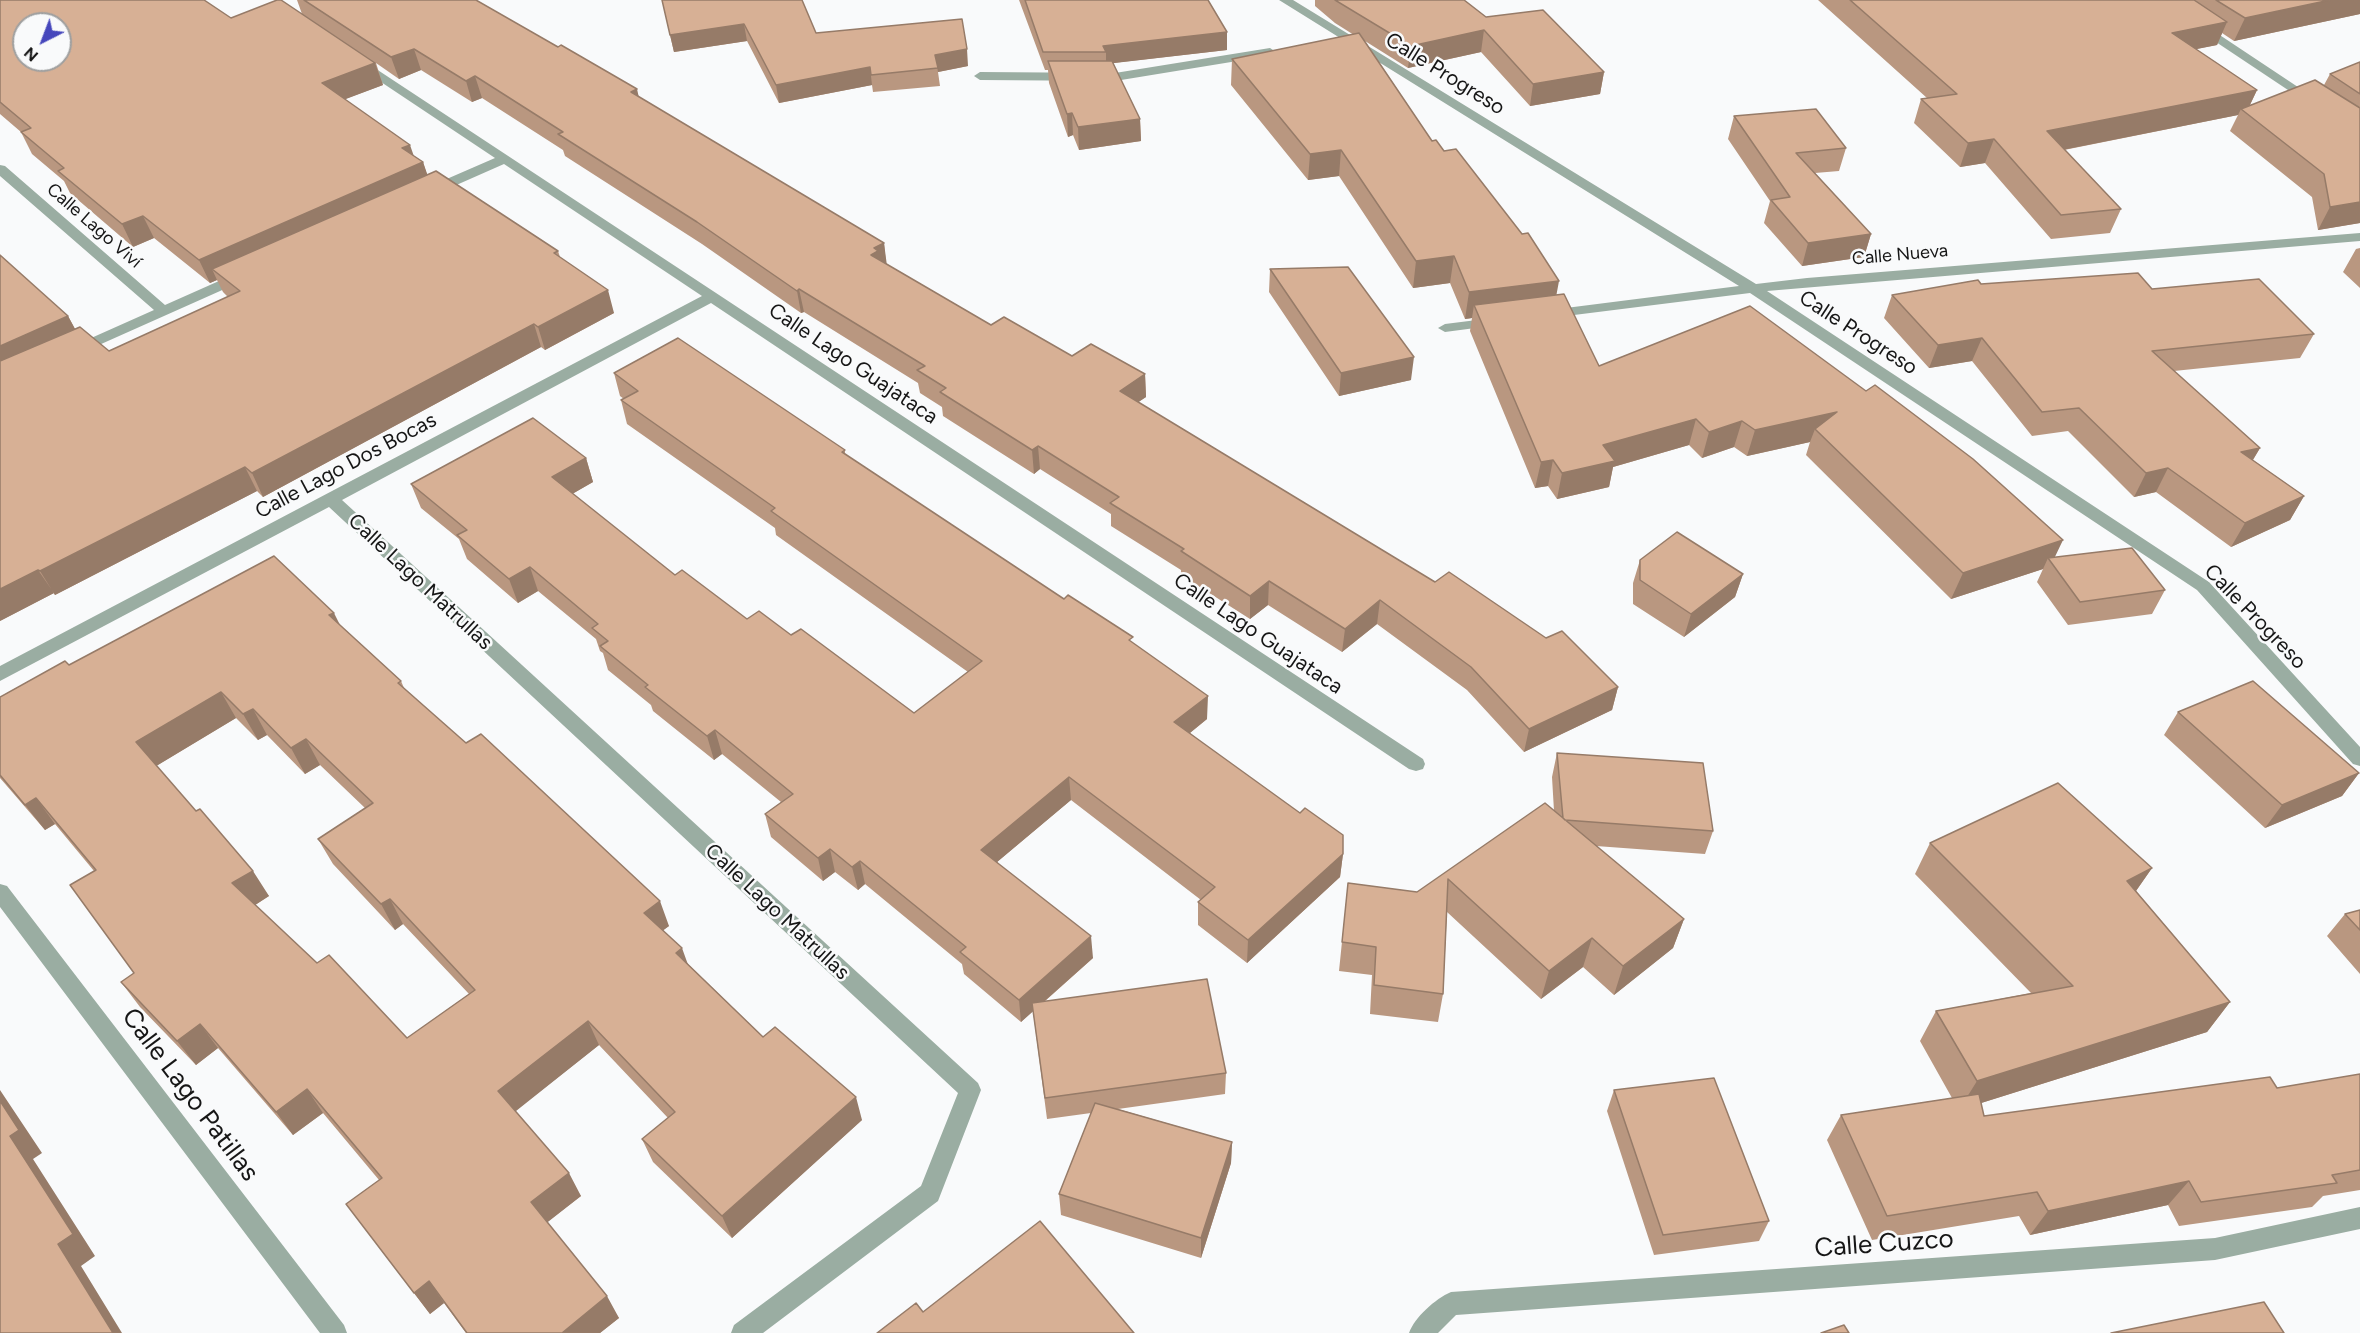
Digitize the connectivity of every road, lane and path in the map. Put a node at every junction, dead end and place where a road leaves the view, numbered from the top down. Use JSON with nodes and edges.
{"nodes":[{"id":1,"x":1285,"y":0,"type":"edge"},
{"id":2,"x":2159,"y":0,"type":"edge"},
{"id":3,"x":1349,"y":39,"type":"junction"},
{"id":4,"x":1325,"y":43,"type":"edge"},
{"id":5,"x":1279,"y":51,"type":"edge"},
{"id":6,"x":346,"y":53,"type":"edge"},
{"id":7,"x":980,"y":76,"type":"dead end"},
{"id":8,"x":2322,"y":107,"type":"edge"},
{"id":9,"x":504,"y":159,"type":"junction"},
{"id":10,"x":0,"y":169,"type":"edge"},
{"id":11,"x":419,"y":197,"type":"edge"},
{"id":12,"x":2360,"y":237,"type":"edge"},
{"id":13,"x":259,"y":268,"type":"edge"},
{"id":14,"x":1752,"y":288,"type":"junction"},
{"id":15,"x":713,"y":296,"type":"junction"},
{"id":16,"x":164,"y":311,"type":"junction"},
{"id":17,"x":1539,"y":316,"type":"edge"},
{"id":18,"x":1504,"y":321,"type":"edge"},
{"id":19,"x":1444,"y":328,"type":"dead end"},
{"id":20,"x":65,"y":355,"type":"edge"},
{"id":21,"x":331,"y":499,"type":"junction"},
{"id":22,"x":0,"y":674,"type":"edge"},
{"id":23,"x":2360,"y":759,"type":"edge"},
{"id":24,"x":1416,"y":764,"type":"dead end"},
{"id":25,"x":0,"y":892,"type":"edge"},
{"id":26,"x":2360,"y":1218,"type":"edge"},
{"id":27,"x":335,"y":1333,"type":"edge"},
{"id":28,"x":743,"y":1333,"type":"edge"},
{"id":29,"x":1420,"y":1333,"type":"edge"}],
"edges":[{"from":1,"to":3,"type":"street","name":"Calle Progreso"},
{"from":2,"to":8,"type":"street"},
{"from":3,"to":4,"type":"street"},
{"from":3,"to":14,"type":"street","name":"Calle Progreso"},
{"from":5,"to":7,"type":"street"},
{"from":6,"to":9,"type":"street","name":"Calle Lago Guajataca"},
{"from":9,"to":11,"type":"street"},
{"from":9,"to":15,"type":"street","name":"Calle Lago Guajataca"},
{"from":10,"to":16,"type":"street","name":"Calle Lago Viví"},
{"from":12,"to":14,"type":"street","name":"Calle Nueva"},
{"from":13,"to":16,"type":"street"},
{"from":14,"to":17,"type":"street","name":"Calle Nueva"},
{"from":14,"to":23,"type":"street","name":"Calle Progreso"},
{"from":15,"to":21,"type":"street","name":"Calle Lago Dos Bocas"},
{"from":15,"to":24,"type":"street","name":"Calle Lago Guajataca"},
{"from":16,"to":20,"type":"street"},
{"from":18,"to":19,"type":"street"},
{"from":21,"to":22,"type":"street","name":"Calle Lago Dos Bocas"},
{"from":21,"to":28,"type":"street","name":"Calle Lago Matrullas"},
{"from":25,"to":27,"type":"street","name":"Calle Lago Patillas"},
{"from":26,"to":29,"type":"street","name":"Calle Cuzco"}]}
